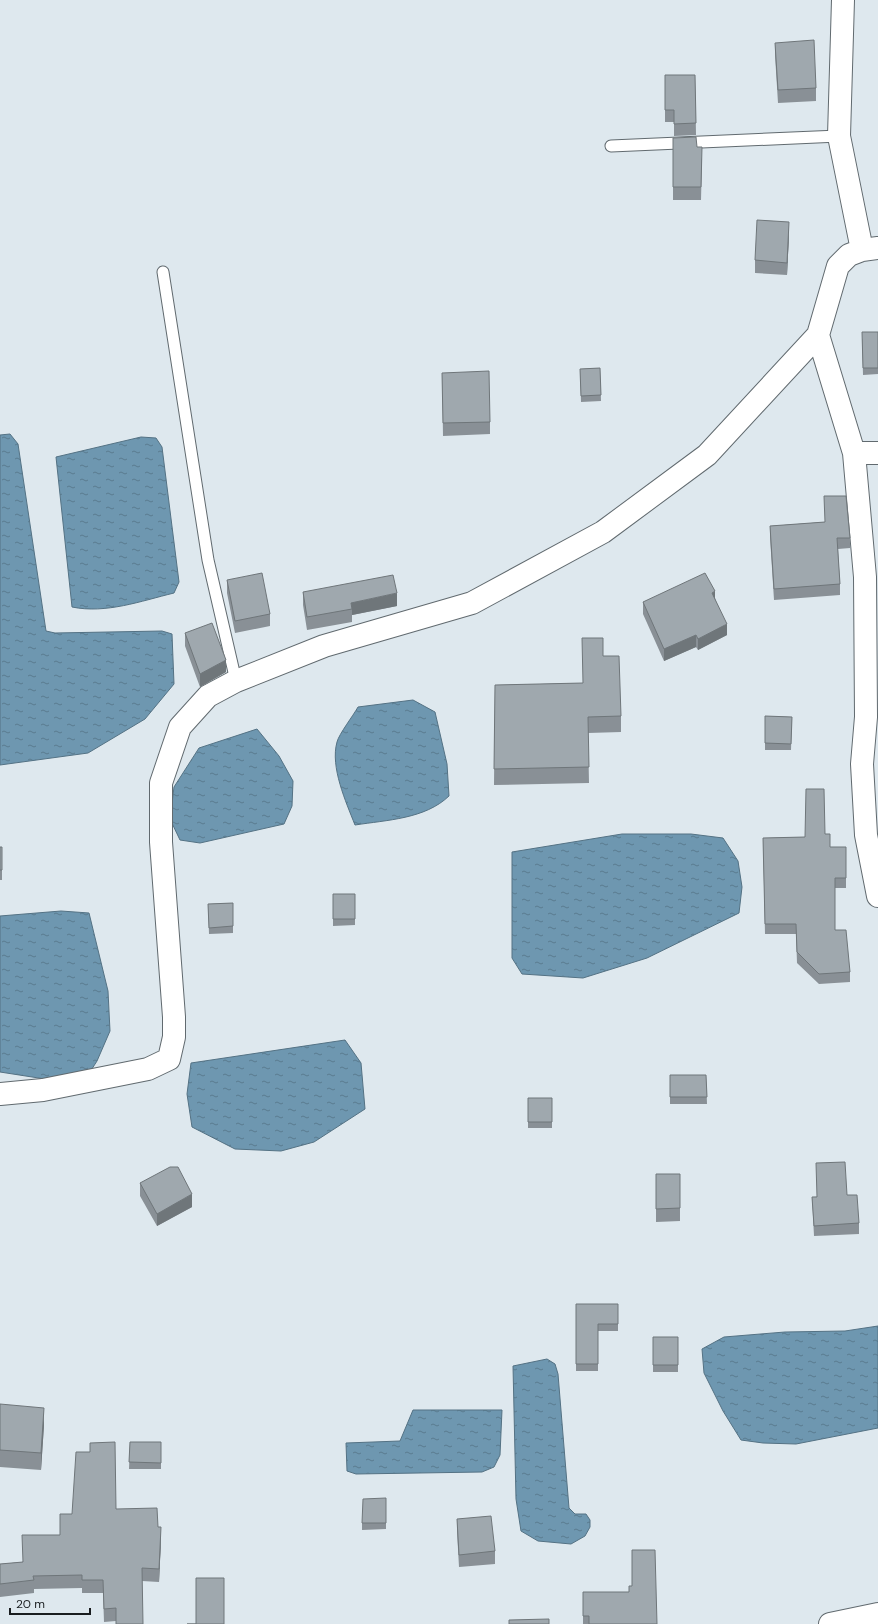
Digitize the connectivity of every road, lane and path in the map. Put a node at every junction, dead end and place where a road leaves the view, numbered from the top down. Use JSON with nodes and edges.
{"nodes":[{"id":1,"x":843,"y":0,"type":"edge"},
{"id":2,"x":839,"y":136,"type":"junction"},
{"id":3,"x":611,"y":146,"type":"dead end"},
{"id":4,"x":870,"y":249,"type":"edge"},
{"id":5,"x":162,"y":272,"type":"dead end"},
{"id":6,"x":818,"y":335,"type":"junction"},
{"id":7,"x":854,"y":453,"type":"junction"},
{"id":8,"x":878,"y":453,"type":"edge"},
{"id":9,"x":236,"y":681,"type":"junction"},
{"id":10,"x":872,"y":718,"type":"edge"},
{"id":11,"x":878,"y":896,"type":"edge"},
{"id":12,"x":0,"y":1094,"type":"edge"},
{"id":13,"x":878,"y":1614,"type":"edge"},
{"id":14,"x":830,"y":1624,"type":"edge"}],
"edges":[{"from":1,"to":2,"type":"street"},
{"from":2,"to":3,"type":"lane"},
{"from":2,"to":4,"type":"street"},
{"from":4,"to":6,"type":"street"},
{"from":5,"to":9,"type":"lane"},
{"from":6,"to":7,"type":"street"},
{"from":6,"to":9,"type":"street"},
{"from":7,"to":8,"type":"street"},
{"from":7,"to":10,"type":"street"},
{"from":9,"to":12,"type":"street"},
{"from":10,"to":11,"type":"street"},
{"from":13,"to":14,"type":"street"}]}
